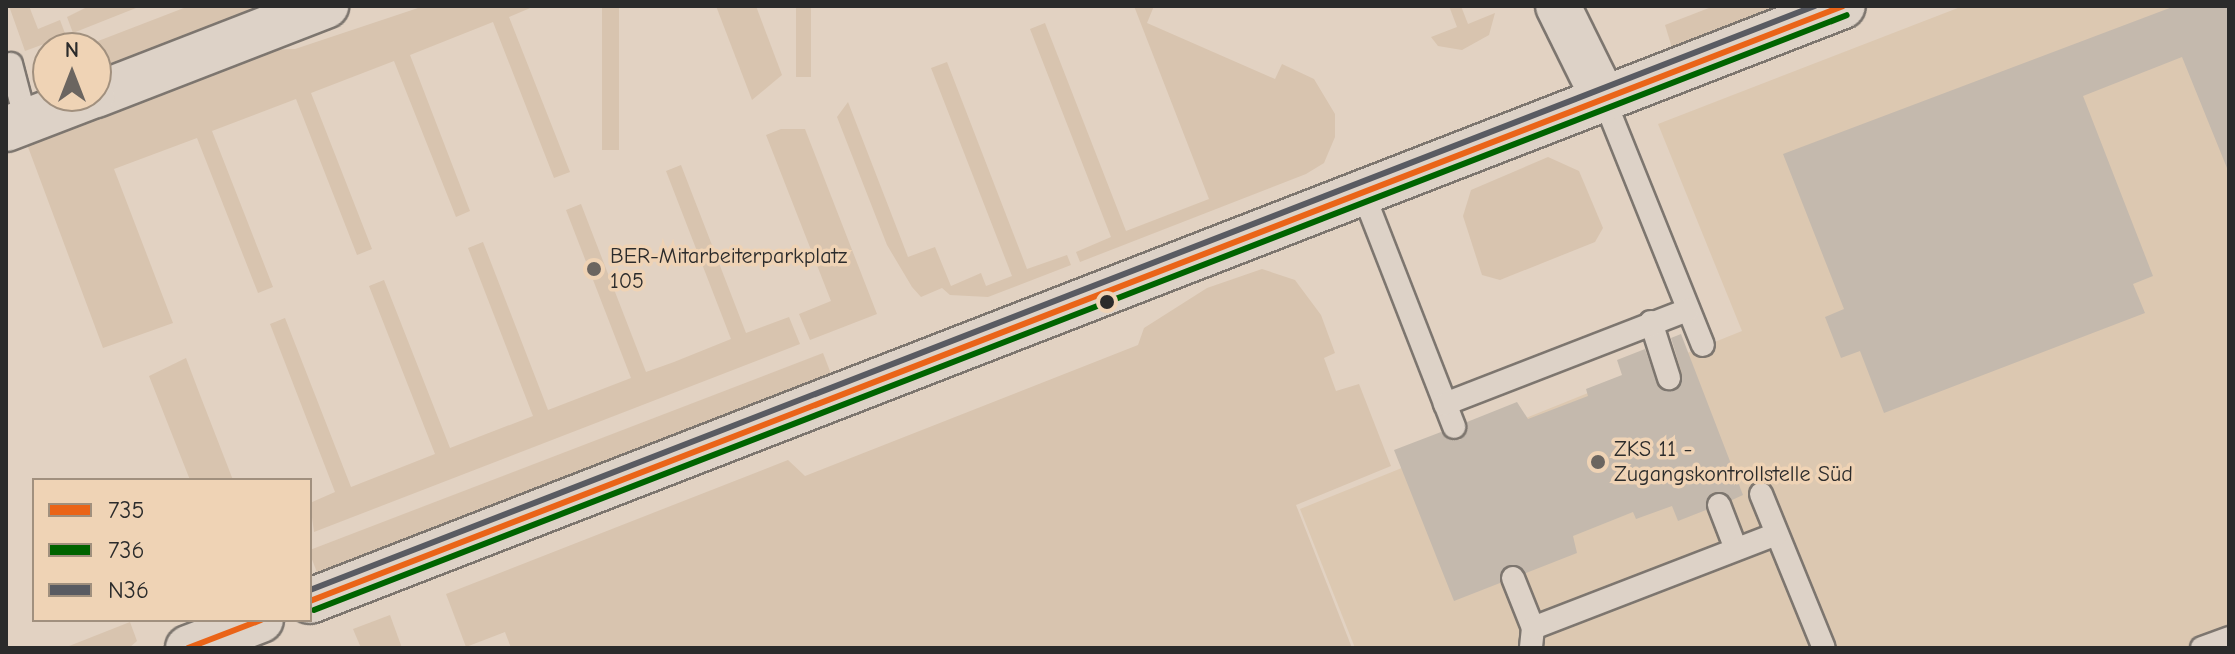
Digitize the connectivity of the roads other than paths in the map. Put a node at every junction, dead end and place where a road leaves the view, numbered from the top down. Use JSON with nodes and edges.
{"nodes":[{"id":1,"x":326,"y":6,"type":"edge"},
{"id":2,"x":1558,"y":6,"type":"edge"},
{"id":3,"x":1843,"y":6,"type":"edge"},
{"id":4,"x":11,"y":64,"type":"dead end"},
{"id":5,"x":112,"y":88,"type":"edge"},
{"id":6,"x":1604,"y":99,"type":"junction"},
{"id":7,"x":50,"y":112,"type":"edge"},
{"id":8,"x":16,"y":125,"type":"edge"},
{"id":9,"x":1363,"y":193,"type":"junction"},
{"id":10,"x":1687,"y":310,"type":"junction"},
{"id":11,"x":1651,"y":322,"type":"junction"},
{"id":12,"x":1703,"y":345,"type":"dead end"},
{"id":13,"x":1669,"y":378,"type":"dead end"},
{"id":14,"x":1445,"y":404,"type":"junction"},
{"id":15,"x":1454,"y":427,"type":"dead end"},
{"id":16,"x":1761,"y":494,"type":"dead end"},
{"id":17,"x":1719,"y":505,"type":"dead end"},
{"id":18,"x":1777,"y":534,"type":"junction"},
{"id":19,"x":1736,"y":549,"type":"junction"},
{"id":20,"x":1513,"y":578,"type":"dead end"},
{"id":21,"x":312,"y":600,"type":"edge"},
{"id":22,"x":256,"y":622,"type":"edge"},
{"id":23,"x":1532,"y":638,"type":"edge"},
{"id":24,"x":2229,"y":638,"type":"edge"},
{"id":25,"x":188,"y":648,"type":"edge"},
{"id":26,"x":1824,"y":648,"type":"edge"},
{"id":27,"x":2202,"y":648,"type":"edge"}],
"edges":[{"from":1,"to":5,"type":"street"},
{"from":2,"to":6,"type":"street"},
{"from":3,"to":6,"type":"street"},
{"from":4,"to":8,"type":"lane"},
{"from":6,"to":9,"type":"street"},
{"from":6,"to":10,"type":"lane"},
{"from":7,"to":8,"type":"street"},
{"from":9,"to":14,"type":"lane"},
{"from":9,"to":21,"type":"street"},
{"from":10,"to":11,"type":"lane"},
{"from":10,"to":12,"type":"lane"},
{"from":11,"to":13,"type":"lane"},
{"from":11,"to":14,"type":"lane"},
{"from":14,"to":15,"type":"lane"},
{"from":16,"to":18,"type":"lane"},
{"from":17,"to":19,"type":"lane"},
{"from":18,"to":19,"type":"lane"},
{"from":18,"to":26,"type":"lane"},
{"from":19,"to":23,"type":"lane"},
{"from":20,"to":23,"type":"lane"},
{"from":22,"to":25,"type":"street"},
{"from":24,"to":27,"type":"lane"}]}
